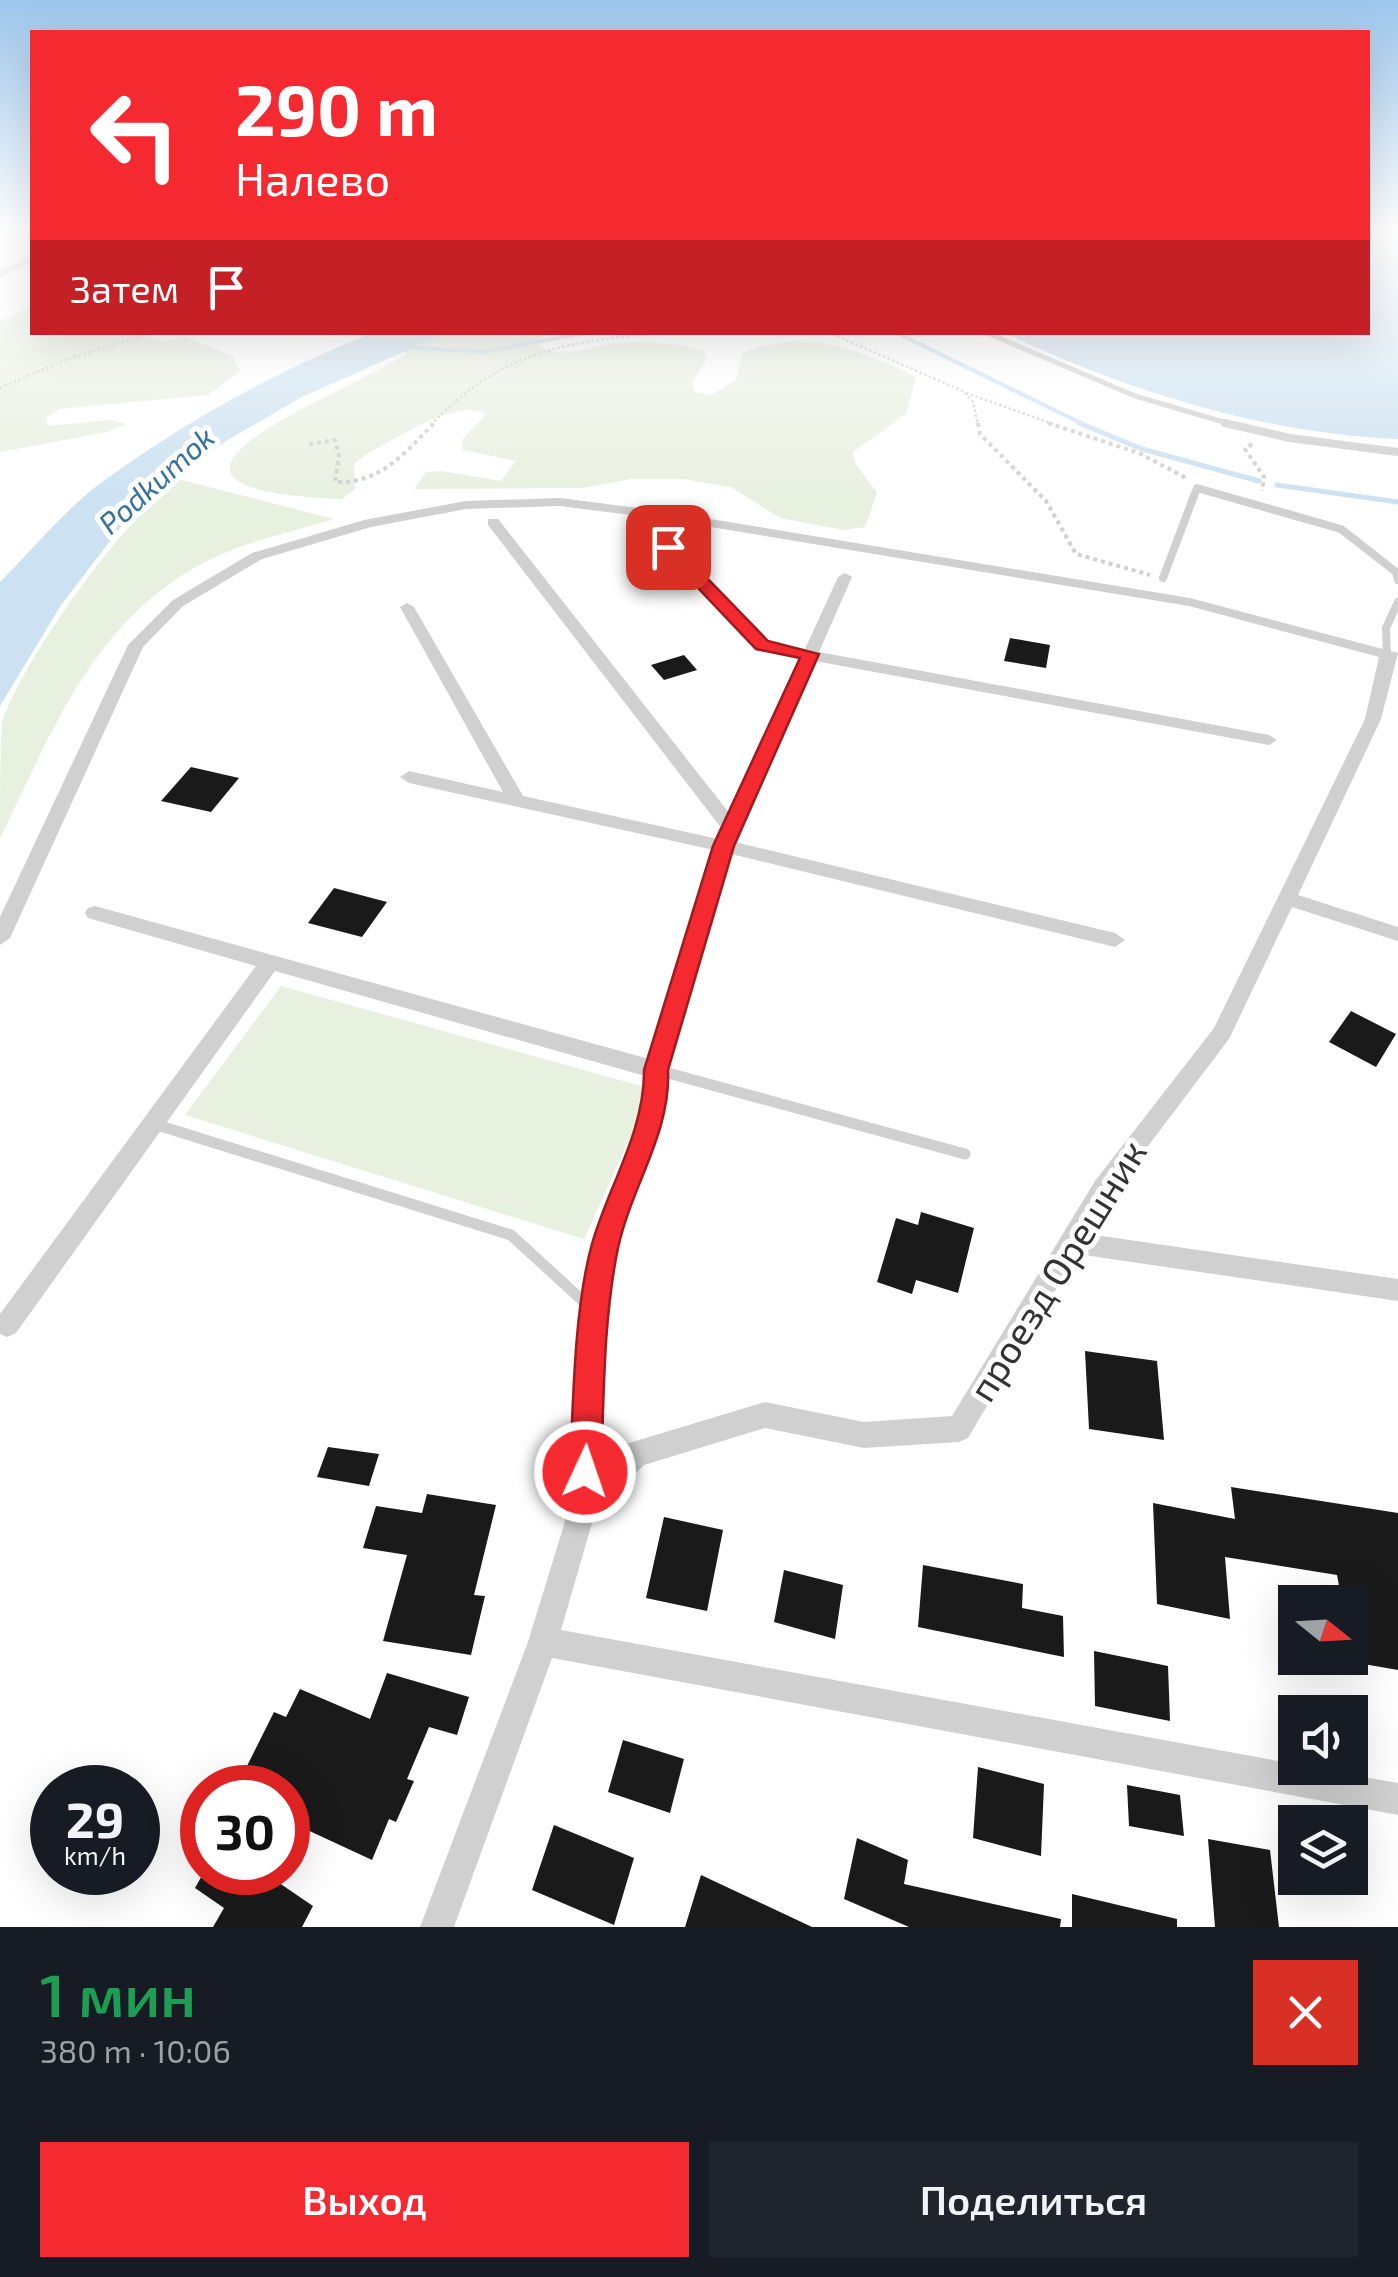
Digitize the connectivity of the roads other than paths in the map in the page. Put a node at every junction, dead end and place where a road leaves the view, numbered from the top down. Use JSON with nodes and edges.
{"nodes":[{"id":1,"x":992,"y":335,"type":"edge"},
{"id":2,"x":1398,"y":452,"type":"edge"},
{"id":3,"x":494,"y":522,"type":"dead end"},
{"id":4,"x":668,"y":547,"type":"dead end"},
{"id":5,"x":846,"y":577,"type":"dead end"},
{"id":6,"x":1162,"y":578,"type":"road end"},
{"id":7,"x":1398,"y":578,"type":"edge"},
{"id":8,"x":1398,"y":602,"type":"edge"},
{"id":9,"x":407,"y":607,"type":"dead end"},
{"id":10,"x":810,"y":654,"type":"junction"},
{"id":11,"x":1393,"y":656,"type":"edge"},
{"id":12,"x":1269,"y":740,"type":"dead end"},
{"id":13,"x":409,"y":777,"type":"dead end"},
{"id":14,"x":517,"y":801,"type":"junction"},
{"id":15,"x":728,"y":837,"type":"junction"},
{"id":16,"x":1290,"y":900,"type":"junction"},
{"id":17,"x":95,"y":912,"type":"dead end"},
{"id":18,"x":1398,"y":934,"type":"edge"},
{"id":19,"x":0,"y":938,"type":"edge"},
{"id":20,"x":1115,"y":940,"type":"dead end"},
{"id":21,"x":270,"y":962,"type":"junction"},
{"id":22,"x":656,"y":1070,"type":"junction"},
{"id":23,"x":153,"y":1124,"type":"junction"},
{"id":24,"x":966,"y":1154,"type":"dead end"},
{"id":25,"x":1074,"y":1243,"type":"junction"},
{"id":26,"x":1398,"y":1290,"type":"edge"},
{"id":27,"x":583,"y":1301,"type":"dead end"},
{"id":28,"x":7,"y":1324,"type":"dead end"},
{"id":29,"x":584,"y":1505,"type":"junction"},
{"id":30,"x":544,"y":1642,"type":"junction"},
{"id":31,"x":1398,"y":1800,"type":"edge"},
{"id":32,"x":437,"y":1927,"type":"edge"}],
"edges":[{"from":1,"to":2,"type":"lane"},
{"from":3,"to":15,"type":"street"},
{"from":4,"to":10,"type":"street"},
{"from":5,"to":10,"type":"street"},
{"from":6,"to":7,"type":"lane"},
{"from":8,"to":11,"type":"lane"},
{"from":9,"to":14,"type":"street"},
{"from":10,"to":12,"type":"street"},
{"from":10,"to":15,"type":"street"},
{"from":11,"to":16,"type":"street","name":"проезд Орешник"},
{"from":11,"to":19,"type":"street"},
{"from":13,"to":14,"type":"street"},
{"from":14,"to":15,"type":"street"},
{"from":15,"to":20,"type":"street"},
{"from":15,"to":22,"type":"street"},
{"from":16,"to":18,"type":"street"},
{"from":16,"to":25,"type":"street","name":"проезд Орешник"},
{"from":17,"to":21,"type":"street"},
{"from":21,"to":22,"type":"street"},
{"from":21,"to":23,"type":"street"},
{"from":22,"to":24,"type":"lane"},
{"from":22,"to":29,"type":"street"},
{"from":23,"to":27,"type":"lane"},
{"from":23,"to":28,"type":"street"},
{"from":25,"to":26,"type":"street"},
{"from":25,"to":29,"type":"street","name":"проезд Орешник"},
{"from":29,"to":30,"type":"street","name":"проезд Орешник"},
{"from":30,"to":31,"type":"street"},
{"from":30,"to":32,"type":"street","name":"проезд Орешник"}]}
